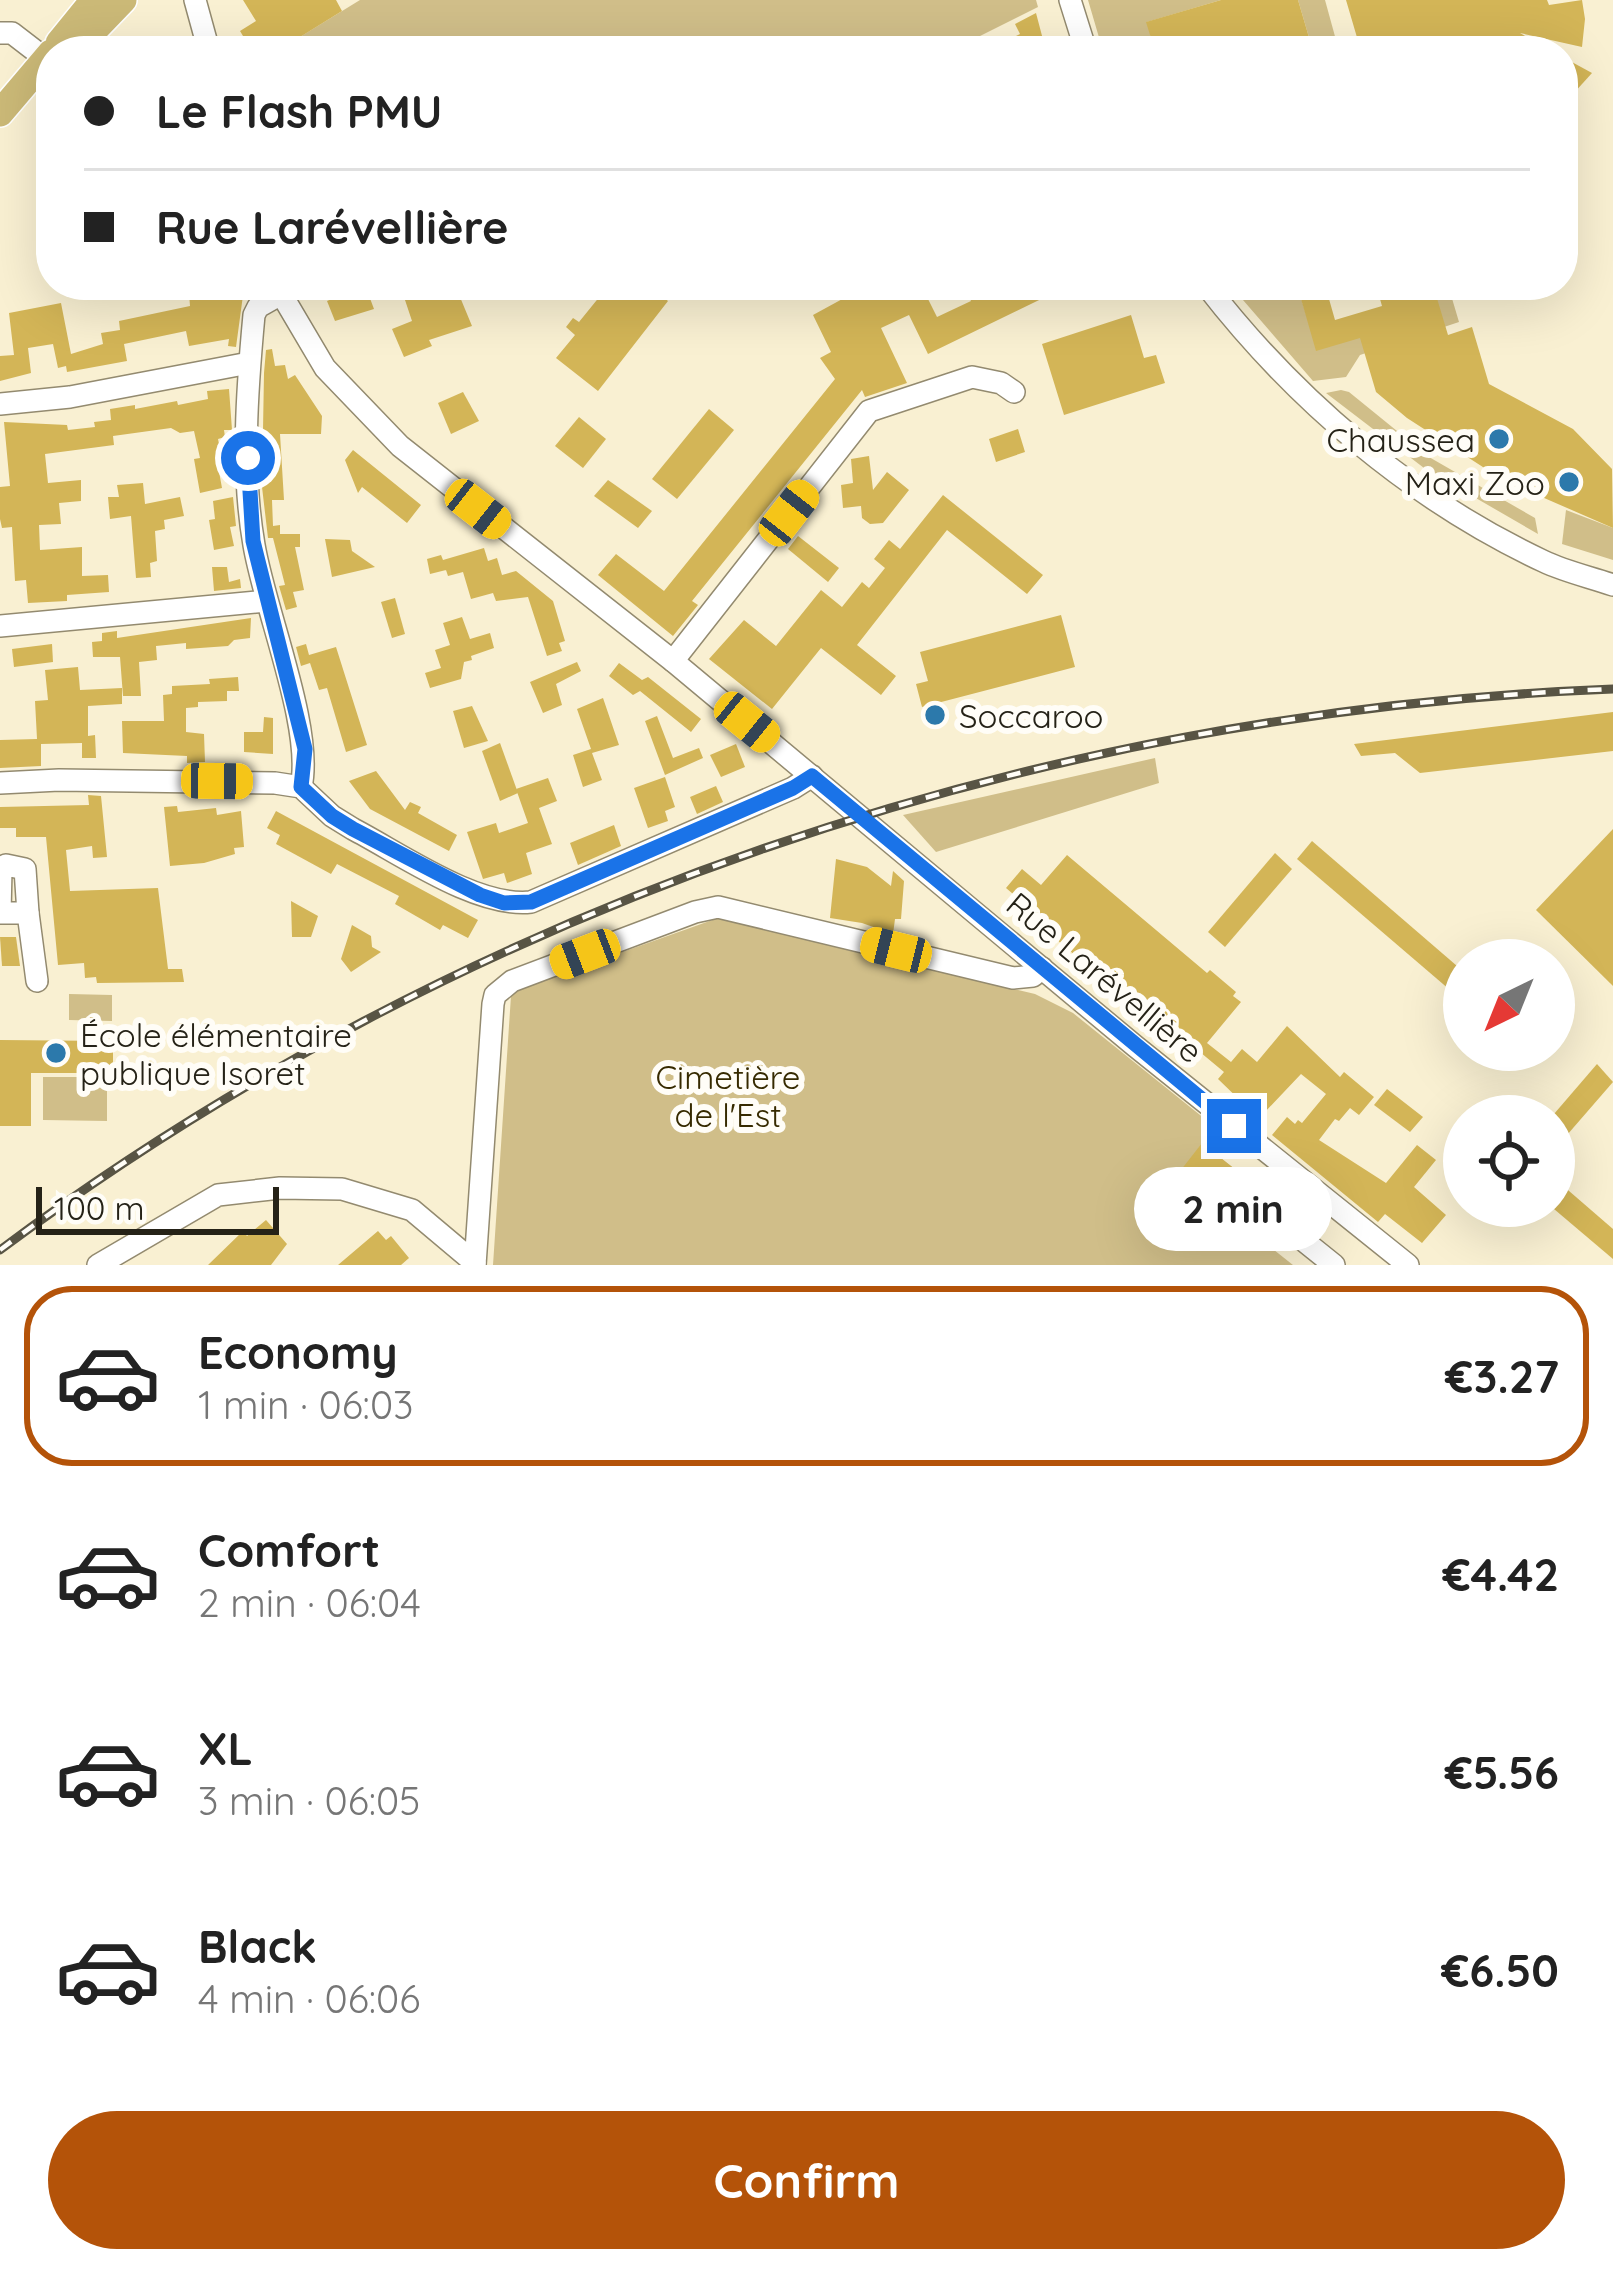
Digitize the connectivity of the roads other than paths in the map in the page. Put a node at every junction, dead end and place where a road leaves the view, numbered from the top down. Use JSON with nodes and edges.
{"nodes":[{"id":1,"x":94,"y":0,"type":"edge"},
{"id":2,"x":123,"y":0,"type":"edge"},
{"id":3,"x":195,"y":0,"type":"edge"},
{"id":4,"x":1070,"y":0,"type":"edge"},
{"id":5,"x":0,"y":33,"type":"edge"},
{"id":6,"x":70,"y":36,"type":"edge"},
{"id":7,"x":81,"y":36,"type":"edge"},
{"id":8,"x":205,"y":36,"type":"edge"},
{"id":9,"x":1081,"y":36,"type":"edge"},
{"id":10,"x":36,"y":48,"type":"edge"},
{"id":11,"x":36,"y":77,"type":"edge"},
{"id":12,"x":36,"y":85,"type":"edge"},
{"id":13,"x":0,"y":113,"type":"edge"},
{"id":14,"x":0,"y":137,"type":"edge"},
{"id":15,"x":266,"y":300,"type":"edge"},
{"id":16,"x":284,"y":300,"type":"edge"},
{"id":17,"x":1218,"y":300,"type":"edge"},
{"id":18,"x":249,"y":363,"type":"junction"},
{"id":19,"x":1015,"y":392,"type":"dead end"},
{"id":20,"x":0,"y":404,"type":"edge"},
{"id":21,"x":1423,"y":489,"type":"junction"},
{"id":22,"x":1613,"y":575,"type":"edge"},
{"id":23,"x":1613,"y":585,"type":"edge"},
{"id":24,"x":266,"y":602,"type":"junction"},
{"id":25,"x":0,"y":626,"type":"edge"},
{"id":26,"x":673,"y":662,"type":"junction"},
{"id":27,"x":815,"y":779,"type":"junction"},
{"id":28,"x":0,"y":783,"type":"edge"},
{"id":29,"x":301,"y":787,"type":"junction"},
{"id":30,"x":0,"y":913,"type":"edge"},
{"id":31,"x":28,"y":914,"type":"junction"},
{"id":32,"x":1042,"y":968,"type":"junction"},
{"id":33,"x":38,"y":981,"type":"dead end"},
{"id":34,"x":1279,"y":1220,"type":"dead end"},
{"id":35,"x":475,"y":1264,"type":"edge"},
{"id":36,"x":98,"y":1265,"type":"edge"},
{"id":37,"x":1334,"y":1265,"type":"edge"},
{"id":38,"x":1408,"y":1265,"type":"edge"}],
"edges":[{"from":1,"to":6,"type":"main road"},
{"from":2,"to":7,"type":"main road"},
{"from":3,"to":8,"type":"street"},
{"from":4,"to":9,"type":"street"},
{"from":5,"to":10,"type":"street"},
{"from":11,"to":13,"type":"main road"},
{"from":12,"to":14,"type":"main road"},
{"from":15,"to":18,"type":"street"},
{"from":16,"to":26,"type":"street","name":"Rue Larévellière"},
{"from":17,"to":21,"type":"street"},
{"from":18,"to":20,"type":"street"},
{"from":18,"to":24,"type":"street"},
{"from":19,"to":26,"type":"street"},
{"from":21,"to":22,"type":"street"},
{"from":21,"to":23,"type":"street"},
{"from":24,"to":25,"type":"street"},
{"from":24,"to":29,"type":"street"},
{"from":26,"to":27,"type":"street","name":"Rue Larévellière"},
{"from":27,"to":29,"type":"street"},
{"from":27,"to":32,"type":"street","name":"Rue Larévellière"},
{"from":28,"to":29,"type":"street"},
{"from":30,"to":31,"type":"street"},
{"from":30,"to":31,"type":"street"},
{"from":31,"to":33,"type":"street"},
{"from":32,"to":35,"type":"street"},
{"from":32,"to":38,"type":"street","name":"Rue Larévellière"},
{"from":34,"to":37,"type":"street"},
{"from":35,"to":36,"type":"street"}]}
